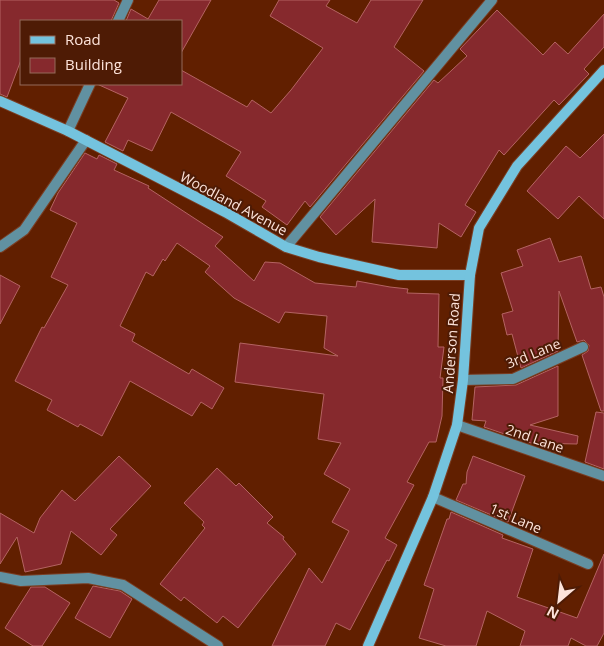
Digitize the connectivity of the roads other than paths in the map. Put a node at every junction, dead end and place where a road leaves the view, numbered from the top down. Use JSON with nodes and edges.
{"nodes":[{"id":1,"x":128,"y":0,"type":"edge"},
{"id":2,"x":492,"y":0,"type":"edge"},
{"id":3,"x":118,"y":20,"type":"edge"},
{"id":4,"x":604,"y":70,"type":"edge"},
{"id":5,"x":90,"y":85,"type":"edge"},
{"id":6,"x":0,"y":101,"type":"edge"},
{"id":7,"x":68,"y":131,"type":"junction"},
{"id":8,"x":86,"y":140,"type":"junction"},
{"id":9,"x":286,"y":246,"type":"junction"},
{"id":10,"x":0,"y":247,"type":"edge"},
{"id":11,"x":470,"y":275,"type":"junction"},
{"id":12,"x":583,"y":347,"type":"dead end"},
{"id":13,"x":463,"y":380,"type":"junction"},
{"id":14,"x":457,"y":425,"type":"junction"},
{"id":15,"x":604,"y":476,"type":"edge"},
{"id":16,"x":433,"y":497,"type":"junction"},
{"id":17,"x":588,"y":564,"type":"dead end"},
{"id":18,"x":0,"y":577,"type":"edge"},
{"id":19,"x":218,"y":646,"type":"edge"},
{"id":20,"x":368,"y":646,"type":"edge"}],
"edges":[{"from":1,"to":3,"type":"street"},
{"from":2,"to":9,"type":"street"},
{"from":4,"to":11,"type":"main road","name":"Anderson Road"},
{"from":5,"to":7,"type":"street"},
{"from":6,"to":7,"type":"main road","name":"Woodland Avenue"},
{"from":7,"to":8,"type":"main road","name":"Woodland Avenue"},
{"from":8,"to":9,"type":"main road","name":"Woodland Avenue"},
{"from":8,"to":10,"type":"street"},
{"from":9,"to":11,"type":"main road","name":"Woodland Avenue"},
{"from":11,"to":13,"type":"main road","name":"Anderson Road"},
{"from":12,"to":13,"type":"street","name":"3rd Lane"},
{"from":13,"to":14,"type":"main road","name":"Anderson Road"},
{"from":14,"to":15,"type":"street","name":"2nd Lane"},
{"from":14,"to":16,"type":"main road","name":"Anderson Road"},
{"from":16,"to":17,"type":"street","name":"1st Lane"},
{"from":16,"to":20,"type":"main road","name":"Anderson Road"},
{"from":18,"to":19,"type":"street"}]}
